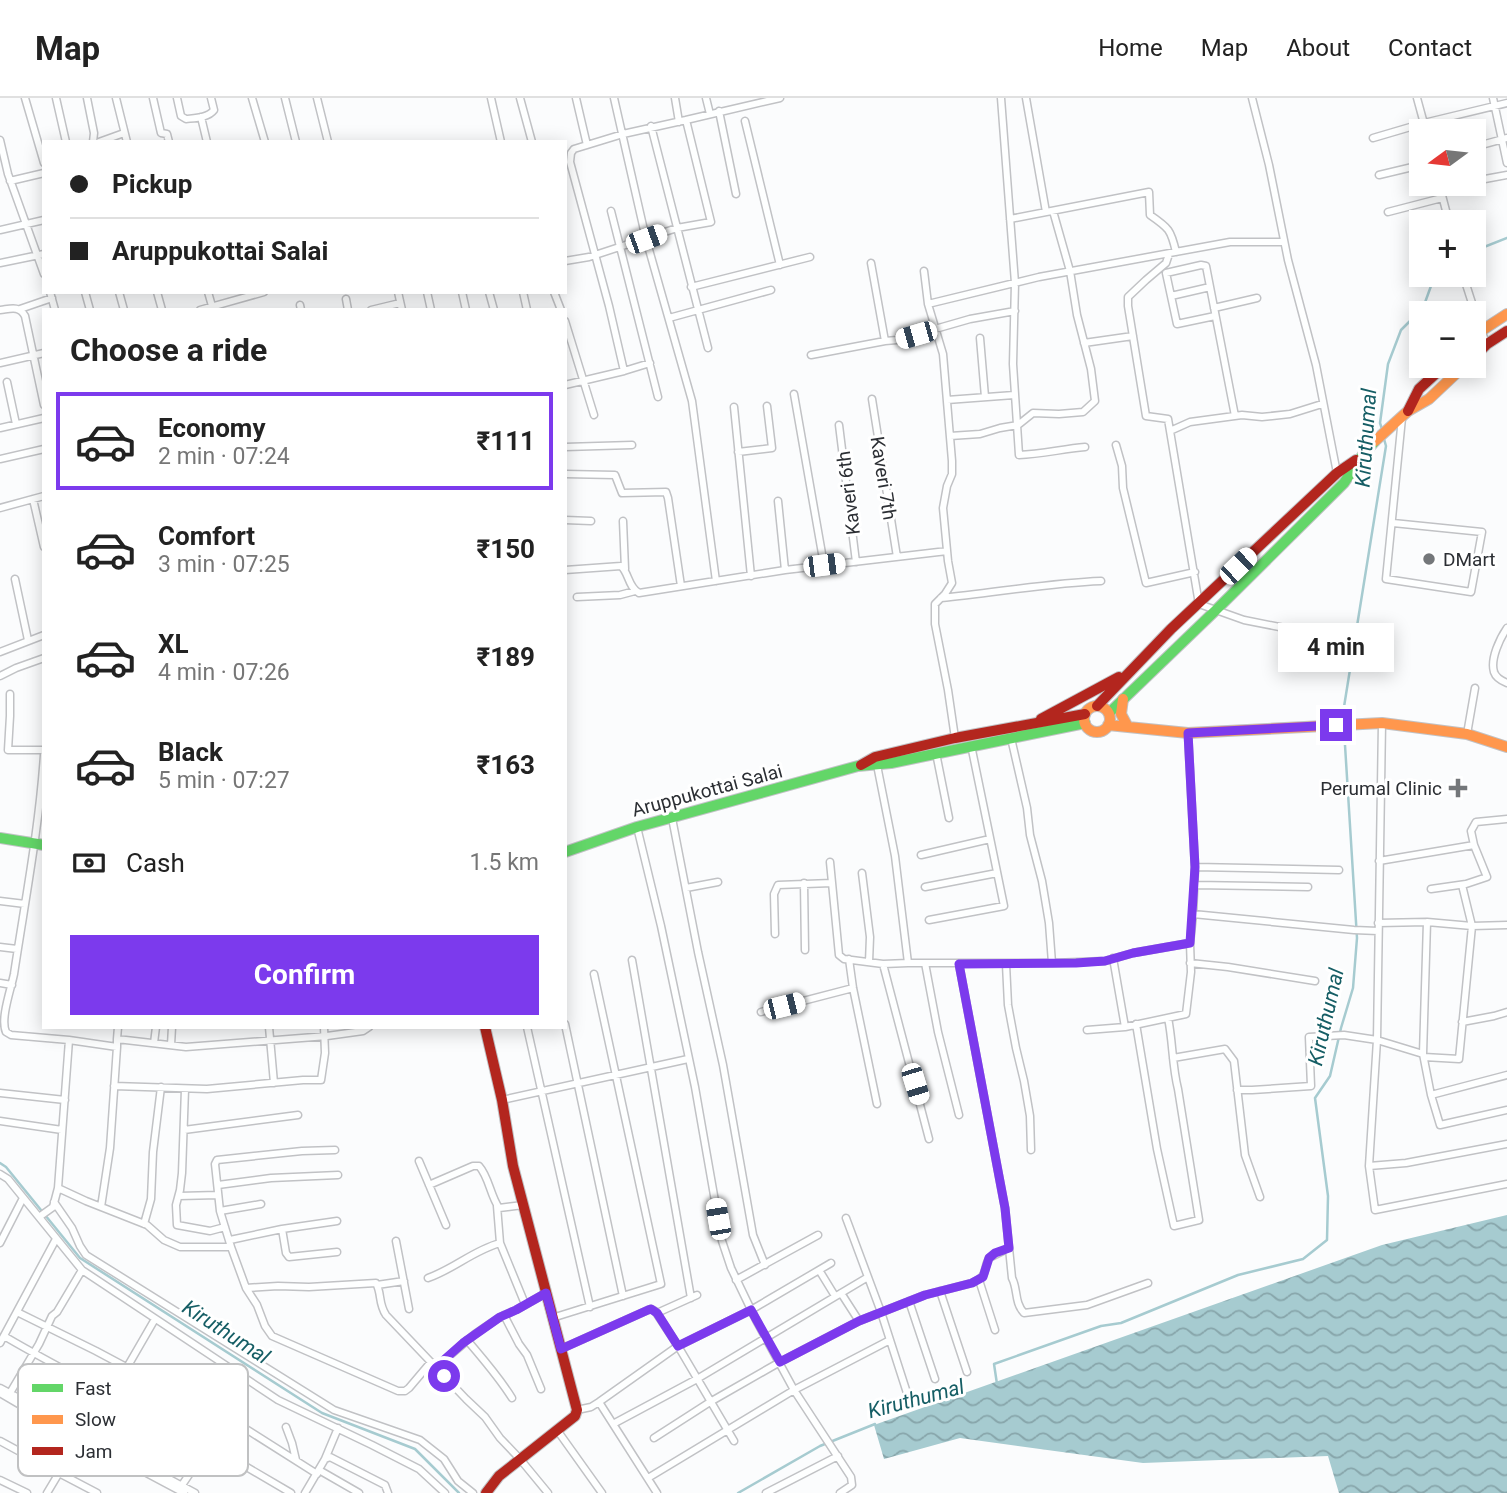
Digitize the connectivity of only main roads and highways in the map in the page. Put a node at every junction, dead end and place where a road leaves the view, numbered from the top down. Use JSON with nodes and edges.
{"nodes":[{"id":1,"x":1507,"y":314,"type":"edge"},
{"id":2,"x":1486,"y":328,"type":"edge"},
{"id":3,"x":1507,"y":331,"type":"edge"},
{"id":4,"x":1486,"y":345,"type":"edge"},
{"id":5,"x":1431,"y":378,"type":"edge"},
{"id":6,"x":1451,"y":378,"type":"edge"},
{"id":7,"x":1405,"y":414,"type":"junction"},
{"id":8,"x":1362,"y":456,"type":"junction"},
{"id":9,"x":1128,"y":673,"type":"junction"},
{"id":10,"x":1123,"y":699,"type":"junction"},
{"id":11,"x":1097,"y":706,"type":"junction"},
{"id":12,"x":1109,"y":713,"type":"junction"},
{"id":13,"x":1085,"y":719,"type":"junction"},
{"id":14,"x":1032,"y":724,"type":"junction"},
{"id":15,"x":1108,"y":725,"type":"junction"},
{"id":16,"x":1128,"y":727,"type":"junction"},
{"id":17,"x":1507,"y":747,"type":"edge"},
{"id":18,"x":858,"y":766,"type":"junction"},
{"id":19,"x":0,"y":838,"type":"edge"},
{"id":20,"x":39,"y":844,"type":"edge"},
{"id":21,"x":567,"y":851,"type":"edge"},
{"id":22,"x":485,"y":1029,"type":"edge"},
{"id":23,"x":486,"y":1493,"type":"edge"}],
"edges":[{"from":1,"to":2,"type":"main road"},
{"from":3,"to":4,"type":"main road"},
{"from":5,"to":7,"type":"main road"},
{"from":6,"to":7,"type":"main road"},
{"from":7,"to":8,"type":"main road"},
{"from":8,"to":9,"type":"main road"},
{"from":8,"to":10,"type":"main road"},
{"from":9,"to":11,"type":"main road"},
{"from":9,"to":14,"type":"main road"},
{"from":10,"to":12,"type":"main road"},
{"from":10,"to":16,"type":"main road"},
{"from":11,"to":12,"type":"main road"},
{"from":11,"to":13,"type":"main road"},
{"from":12,"to":15,"type":"main road"},
{"from":13,"to":14,"type":"main road","name":"Aruppukottai Salai"},
{"from":13,"to":15,"type":"main road"},
{"from":13,"to":18,"type":"main road","name":"Aruppukottai Salai"},
{"from":14,"to":18,"type":"main road","name":"Aruppukottai Salai"},
{"from":15,"to":16,"type":"main road"},
{"from":16,"to":17,"type":"main road"},
{"from":18,"to":21,"type":"main road","name":"Aruppukottai Salai"},
{"from":19,"to":20,"type":"main road"},
{"from":22,"to":23,"type":"main road"}]}
